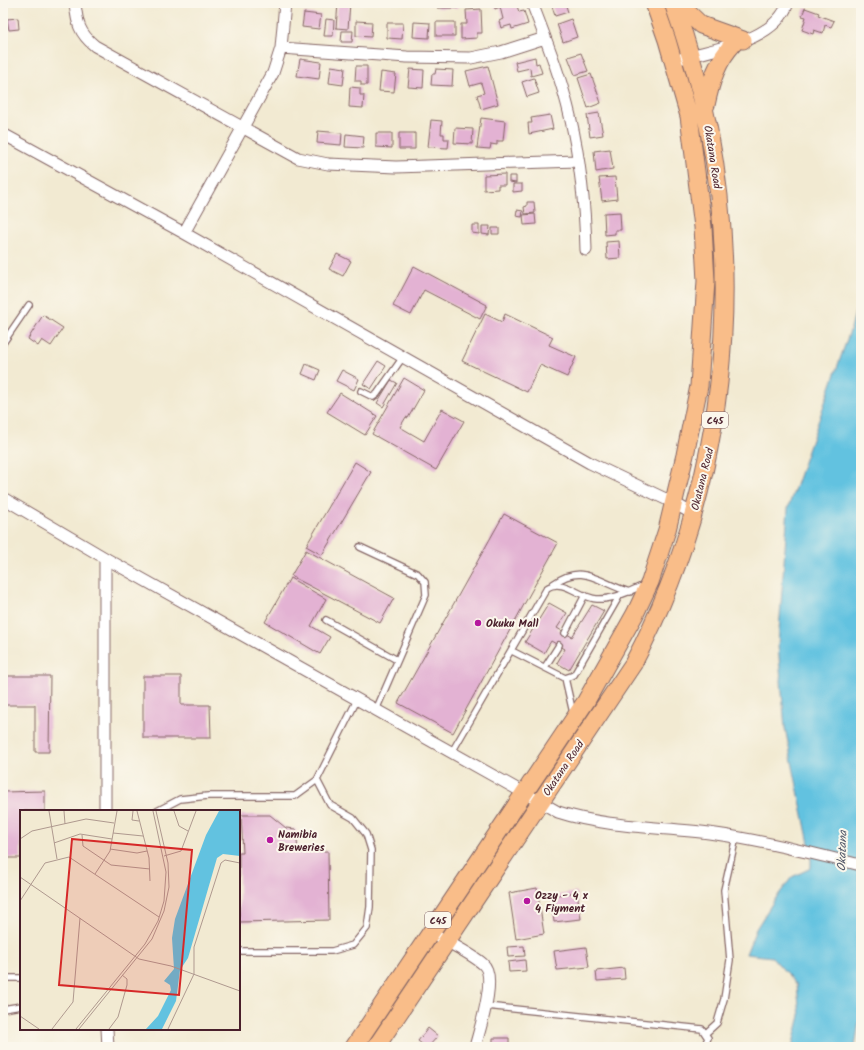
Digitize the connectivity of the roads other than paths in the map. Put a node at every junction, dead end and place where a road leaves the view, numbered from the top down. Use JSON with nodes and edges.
{"nodes":[{"id":1,"x":75,"y":3,"type":"edge"},
{"id":2,"x":285,"y":3,"type":"edge"},
{"id":3,"x":532,"y":3,"type":"edge"},
{"id":4,"x":654,"y":3,"type":"edge"},
{"id":5,"x":673,"y":3,"type":"edge"},
{"id":6,"x":678,"y":3,"type":"edge"},
{"id":7,"x":788,"y":3,"type":"edge"},
{"id":8,"x":545,"y":38,"type":"junction"},
{"id":9,"x":739,"y":42,"type":"junction"},
{"id":10,"x":282,"y":48,"type":"junction"},
{"id":11,"x":691,"y":56,"type":"junction"},
{"id":12,"x":673,"y":61,"type":"junction"},
{"id":13,"x":705,"y":109,"type":"junction"},
{"id":14,"x":244,"y":127,"type":"junction"},
{"id":15,"x":3,"y":134,"type":"edge"},
{"id":16,"x":577,"y":161,"type":"junction"},
{"id":17,"x":184,"y":233,"type":"junction"},
{"id":18,"x":586,"y":250,"type":"dead end"},
{"id":19,"x":29,"y":304,"type":"dead end"},
{"id":20,"x":3,"y":343,"type":"edge"},
{"id":21,"x":403,"y":358,"type":"junction"},
{"id":22,"x":361,"y":391,"type":"dead end"},
{"id":23,"x":3,"y":498,"type":"edge"},
{"id":24,"x":674,"y":503,"type":"junction"},
{"id":25,"x":693,"y":514,"type":"junction"},
{"id":26,"x":360,"y":547,"type":"dead end"},
{"id":27,"x":105,"y":558,"type":"junction"},
{"id":28,"x":650,"y":582,"type":"junction"},
{"id":29,"x":552,"y":584,"type":"junction"},
{"id":30,"x":630,"y":592,"type":"junction"},
{"id":31,"x":585,"y":595,"type":"junction"},
{"id":32,"x":620,"y":595,"type":"junction"},
{"id":33,"x":326,"y":620,"type":"dead end"},
{"id":34,"x":565,"y":633,"type":"dead end"},
{"id":35,"x":559,"y":645,"type":"dead end"},
{"id":36,"x":512,"y":650,"type":"junction"},
{"id":37,"x":397,"y":660,"type":"junction"},
{"id":38,"x":545,"y":667,"type":"junction"},
{"id":39,"x":565,"y":678,"type":"junction"},
{"id":40,"x":357,"y":700,"type":"junction"},
{"id":41,"x":376,"y":710,"type":"junction"},
{"id":42,"x":574,"y":719,"type":"junction"},
{"id":43,"x":452,"y":752,"type":"junction"},
{"id":44,"x":317,"y":780,"type":"junction"},
{"id":45,"x":523,"y":793,"type":"junction"},
{"id":46,"x":541,"y":801,"type":"junction"},
{"id":47,"x":104,"y":810,"type":"edge"},
{"id":48,"x":159,"y":810,"type":"edge"},
{"id":49,"x":736,"y":837,"type":"junction"},
{"id":50,"x":861,"y":865,"type":"edge"},
{"id":51,"x":431,"y":932,"type":"junction"},
{"id":52,"x":446,"y":942,"type":"junction"},
{"id":53,"x":240,"y":951,"type":"edge"},
{"id":54,"x":3,"y":978,"type":"edge"},
{"id":55,"x":20,"y":978,"type":"edge"},
{"id":56,"x":20,"y":1006,"type":"edge"},
{"id":57,"x":486,"y":1006,"type":"junction"},
{"id":58,"x":3,"y":1009,"type":"edge"},
{"id":59,"x":107,"y":1030,"type":"edge"},
{"id":60,"x":706,"y":1033,"type":"junction"},
{"id":61,"x":108,"y":1047,"type":"edge"},
{"id":62,"x":354,"y":1047,"type":"edge"},
{"id":63,"x":376,"y":1047,"type":"edge"},
{"id":64,"x":475,"y":1047,"type":"edge"},
{"id":65,"x":704,"y":1047,"type":"edge"}],
"edges":[{"from":1,"to":14,"type":"street"},
{"from":2,"to":10,"type":"street"},
{"from":3,"to":8,"type":"street"},
{"from":4,"to":12,"type":"main road","name":"Okatana Road","number":"C45"},
{"from":5,"to":11,"type":"main road","name":"Okatana Road","number":"C45"},
{"from":6,"to":9,"type":"main road"},
{"from":7,"to":9,"type":"street"},
{"from":8,"to":10,"type":"street"},
{"from":8,"to":16,"type":"street"},
{"from":9,"to":11,"type":"street"},
{"from":9,"to":13,"type":"main road"},
{"from":10,"to":14,"type":"street"},
{"from":11,"to":12,"type":"street"},
{"from":11,"to":13,"type":"main road","name":"Okatana Road","number":"C45"},
{"from":12,"to":24,"type":"main road","name":"Okatana Road","number":"C45"},
{"from":13,"to":25,"type":"main road","name":"Okatana Road","number":"C45"},
{"from":14,"to":16,"type":"street"},
{"from":14,"to":17,"type":"street"},
{"from":15,"to":17,"type":"street"},
{"from":16,"to":18,"type":"street"},
{"from":17,"to":21,"type":"street"},
{"from":19,"to":20,"type":"lane"},
{"from":21,"to":22,"type":"lane"},
{"from":21,"to":24,"type":"street"},
{"from":23,"to":27,"type":"street"},
{"from":24,"to":25,"type":"street"},
{"from":24,"to":28,"type":"main road","name":"Okatana Road","number":"C45"},
{"from":25,"to":46,"type":"main road","name":"Okatana Road","number":"C45"},
{"from":26,"to":37,"type":"lane"},
{"from":27,"to":40,"type":"street"},
{"from":27,"to":47,"type":"street"},
{"from":28,"to":30,"type":"lane"},
{"from":28,"to":42,"type":"main road","name":"Okatana Road","number":"C45"},
{"from":29,"to":30,"type":"lane"},
{"from":29,"to":31,"type":"lane"},
{"from":29,"to":36,"type":"lane"},
{"from":30,"to":32,"type":"lane"},
{"from":31,"to":32,"type":"lane"},
{"from":31,"to":34,"type":"lane"},
{"from":32,"to":39,"type":"lane"},
{"from":33,"to":37,"type":"lane"},
{"from":35,"to":38,"type":"lane"},
{"from":36,"to":38,"type":"lane"},
{"from":36,"to":43,"type":"lane"},
{"from":37,"to":41,"type":"lane"},
{"from":38,"to":39,"type":"lane"},
{"from":39,"to":42,"type":"lane"},
{"from":40,"to":41,"type":"street"},
{"from":40,"to":44,"type":"lane"},
{"from":41,"to":43,"type":"street"},
{"from":42,"to":45,"type":"main road","name":"Okatana Road","number":"C45"},
{"from":43,"to":45,"type":"street"},
{"from":44,"to":48,"type":"lane"},
{"from":44,"to":53,"type":"lane"},
{"from":45,"to":46,"type":"street"},
{"from":45,"to":51,"type":"main road","number":"C45"},
{"from":46,"to":49,"type":"street"},
{"from":46,"to":52,"type":"main road","number":"C45"},
{"from":49,"to":50,"type":"street"},
{"from":49,"to":60,"type":"lane"},
{"from":51,"to":52,"type":"street"},
{"from":51,"to":62,"type":"main road","number":"C45"},
{"from":52,"to":57,"type":"street"},
{"from":52,"to":63,"type":"main road","number":"C45"},
{"from":54,"to":55,"type":"lane"},
{"from":56,"to":58,"type":"lane"},
{"from":57,"to":60,"type":"lane"},
{"from":57,"to":64,"type":"street"},
{"from":59,"to":61,"type":"street"},
{"from":60,"to":65,"type":"lane"}]}
